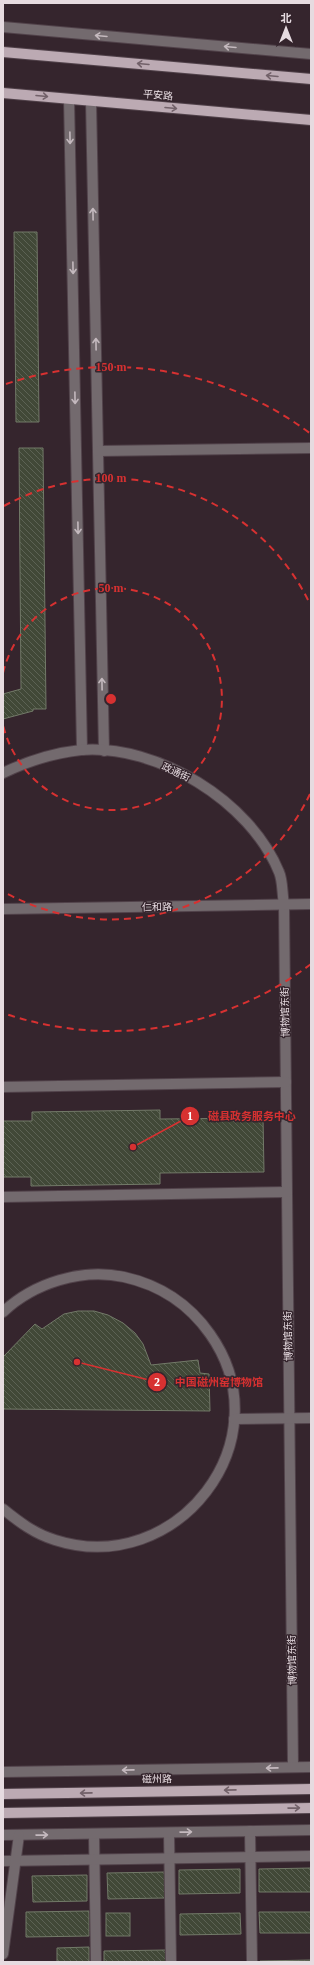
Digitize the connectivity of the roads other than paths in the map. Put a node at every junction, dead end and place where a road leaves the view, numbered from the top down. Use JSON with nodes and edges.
{"nodes":[{"id":1,"x":3,"y":27,"type":"edge"},
{"id":2,"x":3,"y":52,"type":"edge"},
{"id":3,"x":311,"y":54,"type":"edge"},
{"id":4,"x":311,"y":79,"type":"edge"},
{"id":5,"x":3,"y":93,"type":"edge"},
{"id":6,"x":70,"y":99,"type":"junction"},
{"id":7,"x":91,"y":101,"type":"junction"},
{"id":8,"x":311,"y":120,"type":"edge"},
{"id":9,"x":311,"y":448,"type":"edge"},
{"id":10,"x":98,"y":451,"type":"junction"},
{"id":11,"x":82,"y":750,"type":"junction"},
{"id":12,"x":104,"y":751,"type":"junction"},
{"id":13,"x":3,"y":773,"type":"edge"},
{"id":14,"x":284,"y":904,"type":"junction"},
{"id":15,"x":311,"y":904,"type":"edge"},
{"id":16,"x":3,"y":909,"type":"edge"},
{"id":17,"x":286,"y":1082,"type":"junction"},
{"id":18,"x":3,"y":1087,"type":"edge"},
{"id":19,"x":287,"y":1192,"type":"junction"},
{"id":20,"x":3,"y":1197,"type":"edge"},
{"id":21,"x":3,"y":1312,"type":"edge"},
{"id":22,"x":289,"y":1418,"type":"junction"},
{"id":23,"x":311,"y":1418,"type":"edge"},
{"id":24,"x":234,"y":1419,"type":"junction"},
{"id":25,"x":3,"y":1509,"type":"edge"},
{"id":26,"x":293,"y":1767,"type":"junction"},
{"id":27,"x":311,"y":1767,"type":"edge"},
{"id":28,"x":3,"y":1772,"type":"edge"},
{"id":29,"x":311,"y":1789,"type":"edge"},
{"id":30,"x":3,"y":1794,"type":"edge"},
{"id":31,"x":311,"y":1808,"type":"edge"},
{"id":32,"x":3,"y":1813,"type":"edge"},
{"id":33,"x":311,"y":1830,"type":"edge"},
{"id":34,"x":250,"y":1831,"type":"junction"},
{"id":35,"x":169,"y":1833,"type":"junction"},
{"id":36,"x":94,"y":1834,"type":"junction"},
{"id":37,"x":19,"y":1835,"type":"junction"},
{"id":38,"x":3,"y":1836,"type":"edge"},
{"id":39,"x":311,"y":1856,"type":"edge"},
{"id":40,"x":250,"y":1857,"type":"junction"},
{"id":41,"x":170,"y":1858,"type":"junction"},
{"id":42,"x":95,"y":1859,"type":"junction"},
{"id":43,"x":15,"y":1860,"type":"junction"},
{"id":44,"x":3,"y":1861,"type":"edge"},
{"id":45,"x":3,"y":1954,"type":"edge"},
{"id":46,"x":96,"y":1962,"type":"edge"},
{"id":47,"x":172,"y":1962,"type":"edge"},
{"id":48,"x":252,"y":1962,"type":"edge"}],
"edges":[{"from":3,"to":1,"type":"street","one_way":true},
{"from":4,"to":2,"type":"main road","one_way":true},
{"from":5,"to":6,"type":"main road","name":"平安路","one_way":true},
{"from":6,"to":7,"type":"main road","name":"平安路"},
{"from":6,"to":11,"type":"street","one_way":true},
{"from":7,"to":8,"type":"main road","name":"平安路","one_way":true},
{"from":10,"to":7,"type":"street","one_way":true},
{"from":9,"to":10,"type":"street"},
{"from":12,"to":10,"type":"street","one_way":true},
{"from":11,"to":12,"type":"street","name":"政通街"},
{"from":11,"to":13,"type":"street","name":"政通街"},
{"from":12,"to":14,"type":"street","name":"政通街"},
{"from":14,"to":15,"type":"street","name":"仁和路"},
{"from":14,"to":16,"type":"street","name":"仁和路"},
{"from":14,"to":17,"type":"street","name":"博物馆东街"},
{"from":17,"to":18,"type":"street"},
{"from":17,"to":19,"type":"street","name":"博物馆东街"},
{"from":19,"to":20,"type":"street"},
{"from":19,"to":22,"type":"street","name":"博物馆东街"},
{"from":21,"to":24,"type":"street"},
{"from":22,"to":23,"type":"street"},
{"from":22,"to":24,"type":"street"},
{"from":22,"to":26,"type":"street","name":"博物馆东街"},
{"from":24,"to":25,"type":"street"},
{"from":26,"to":27,"type":"street"},
{"from":26,"to":28,"type":"street","one_way":true},
{"from":29,"to":30,"type":"main road","name":"磁州路","one_way":true},
{"from":32,"to":31,"type":"main road","one_way":true},
{"from":33,"to":34,"type":"street"},
{"from":35,"to":34,"type":"street","one_way":true},
{"from":34,"to":40,"type":"street"},
{"from":35,"to":36,"type":"street"},
{"from":35,"to":41,"type":"street"},
{"from":37,"to":36,"type":"street","one_way":true},
{"from":36,"to":42,"type":"street"},
{"from":37,"to":38,"type":"street"},
{"from":37,"to":43,"type":"street"},
{"from":39,"to":40,"type":"street"},
{"from":40,"to":41,"type":"street"},
{"from":40,"to":48,"type":"street"},
{"from":41,"to":42,"type":"street"},
{"from":41,"to":47,"type":"street"},
{"from":42,"to":43,"type":"street"},
{"from":42,"to":46,"type":"street"},
{"from":43,"to":44,"type":"street"},
{"from":43,"to":45,"type":"street"}]}
